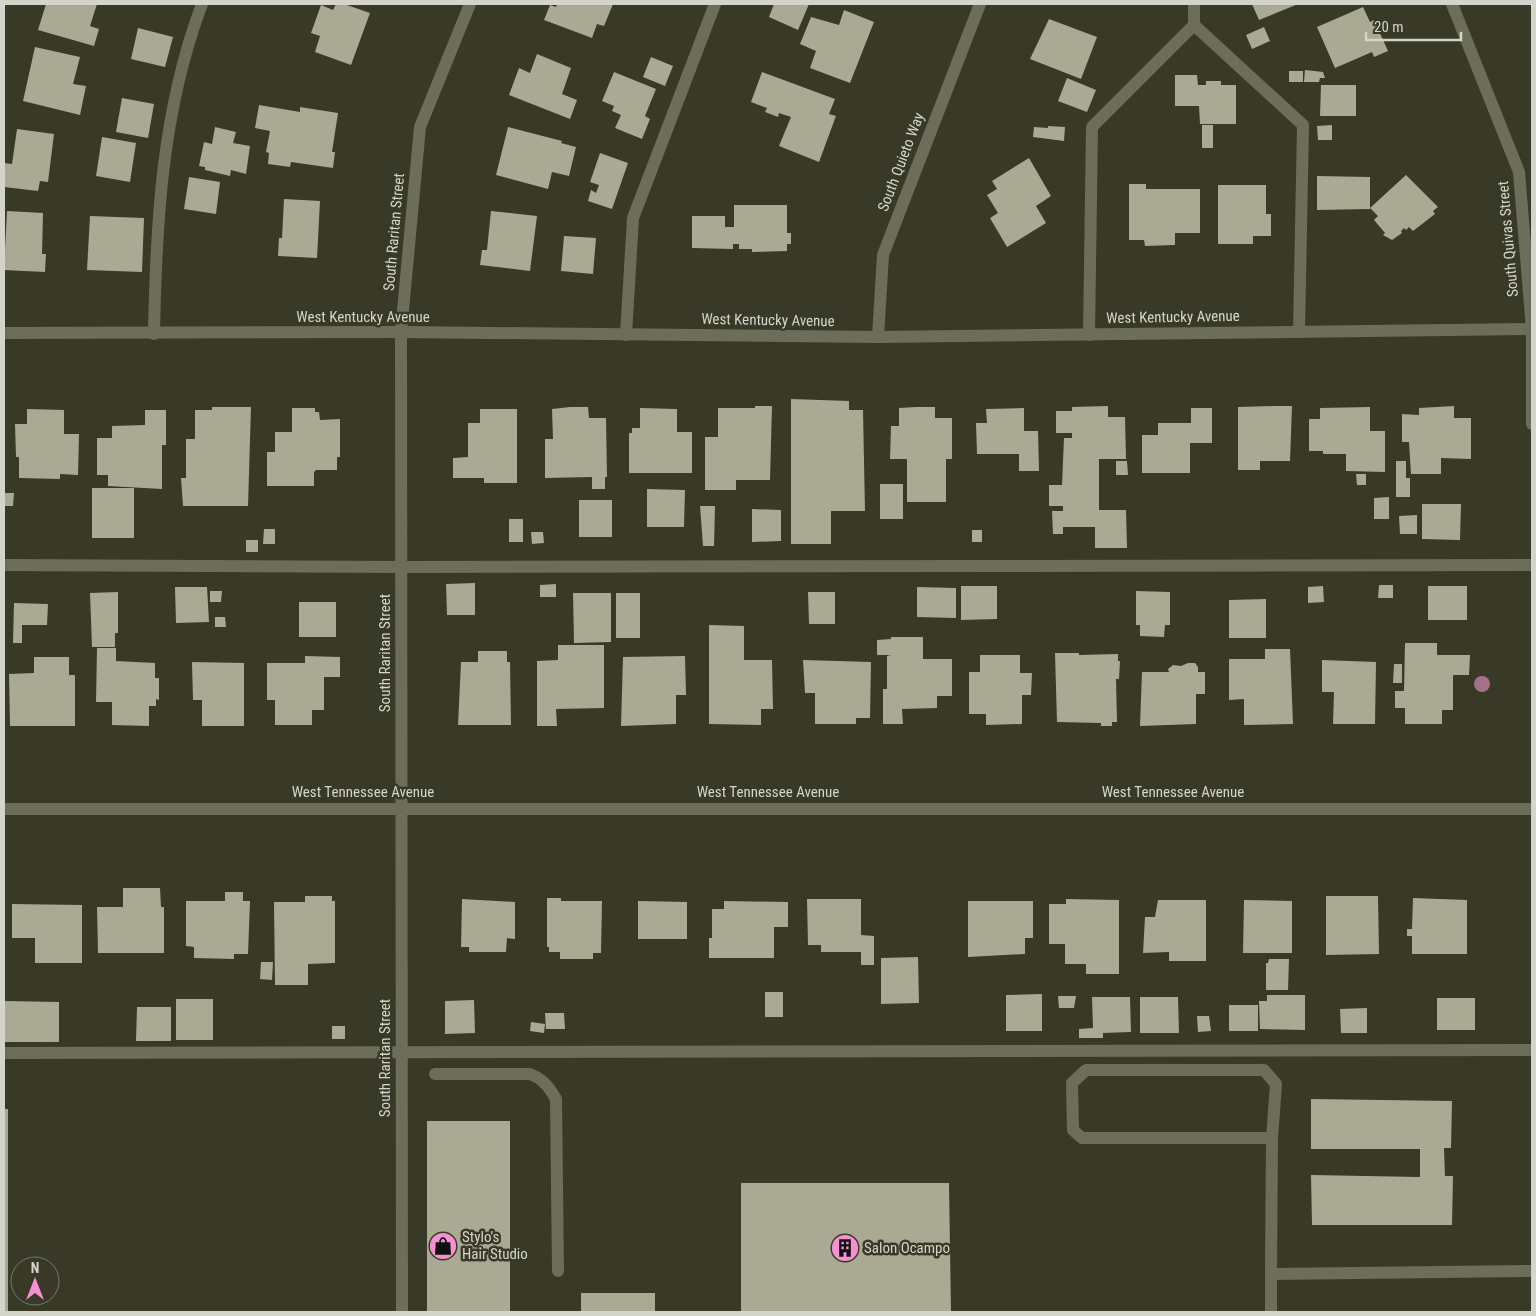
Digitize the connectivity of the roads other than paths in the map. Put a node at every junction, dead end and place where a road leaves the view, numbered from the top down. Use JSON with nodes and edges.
{"nodes":[{"id":1,"x":202,"y":4,"type":"edge"},
{"id":2,"x":470,"y":4,"type":"edge"},
{"id":3,"x":714,"y":4,"type":"edge"},
{"id":4,"x":980,"y":4,"type":"edge"},
{"id":5,"x":1194,"y":4,"type":"edge"},
{"id":6,"x":1452,"y":4,"type":"edge"},
{"id":7,"x":1194,"y":25,"type":"junction"},
{"id":8,"x":1532,"y":329,"type":"edge"},
{"id":9,"x":401,"y":332,"type":"junction"},
{"id":10,"x":1299,"y":332,"type":"junction"},
{"id":11,"x":4,"y":333,"type":"edge"},
{"id":12,"x":154,"y":334,"type":"junction"},
{"id":13,"x":626,"y":334,"type":"junction"},
{"id":14,"x":1089,"y":334,"type":"junction"},
{"id":15,"x":878,"y":337,"type":"junction"},
{"id":16,"x":1532,"y":424,"type":"edge"},
{"id":17,"x":4,"y":565,"type":"edge"},
{"id":18,"x":1532,"y":565,"type":"edge"},
{"id":19,"x":401,"y":567,"type":"junction"},
{"id":20,"x":401,"y":808,"type":"junction"},
{"id":21,"x":4,"y":809,"type":"edge"},
{"id":22,"x":1532,"y":809,"type":"edge"},
{"id":23,"x":401,"y":1050,"type":"junction"},
{"id":24,"x":530,"y":1050,"type":"junction"},
{"id":25,"x":1532,"y":1050,"type":"edge"},
{"id":26,"x":4,"y":1053,"type":"edge"},
{"id":27,"x":434,"y":1074,"type":"dead end"},
{"id":28,"x":530,"y":1074,"type":"junction"},
{"id":29,"x":1272,"y":1138,"type":"junction"},
{"id":30,"x":558,"y":1271,"type":"dead end"},
{"id":31,"x":1532,"y":1271,"type":"edge"},
{"id":32,"x":1271,"y":1274,"type":"junction"},
{"id":33,"x":402,"y":1312,"type":"edge"},
{"id":34,"x":1271,"y":1312,"type":"edge"}],
"edges":[{"from":1,"to":12,"type":"street"},
{"from":2,"to":9,"type":"street","name":"South Raritan Street"},
{"from":3,"to":13,"type":"street"},
{"from":4,"to":15,"type":"street","name":"South Quieto Way"},
{"from":5,"to":7,"type":"street"},
{"from":6,"to":8,"type":"street","name":"South Quivas Street"},
{"from":7,"to":10,"type":"street"},
{"from":7,"to":14,"type":"street"},
{"from":8,"to":10,"type":"street","name":"West Kentucky Avenue"},
{"from":8,"to":16,"type":"street","name":"South Quivas Street"},
{"from":9,"to":12,"type":"street","name":"West Kentucky Avenue"},
{"from":9,"to":13,"type":"street","name":"West Kentucky Avenue"},
{"from":9,"to":19,"type":"street","name":"South Raritan Street"},
{"from":10,"to":14,"type":"street","name":"West Kentucky Avenue"},
{"from":11,"to":12,"type":"street","name":"West Kentucky Avenue"},
{"from":13,"to":15,"type":"street","name":"West Kentucky Avenue"},
{"from":14,"to":15,"type":"street","name":"West Kentucky Avenue"},
{"from":17,"to":19,"type":"street"},
{"from":18,"to":19,"type":"street"},
{"from":19,"to":20,"type":"street","name":"South Raritan Street"},
{"from":20,"to":21,"type":"street","name":"West Tennessee Avenue"},
{"from":20,"to":22,"type":"street","name":"West Tennessee Avenue"},
{"from":20,"to":23,"type":"street","name":"South Raritan Street"},
{"from":23,"to":24,"type":"street"},
{"from":23,"to":26,"type":"street"},
{"from":23,"to":33,"type":"street","name":"South Raritan Street"},
{"from":24,"to":25,"type":"street"},
{"from":24,"to":28,"type":"street"},
{"from":27,"to":28,"type":"street"},
{"from":28,"to":30,"type":"street"},
{"from":29,"to":29,"type":"street"},
{"from":29,"to":32,"type":"street"},
{"from":31,"to":32,"type":"street"},
{"from":32,"to":34,"type":"street"}]}
